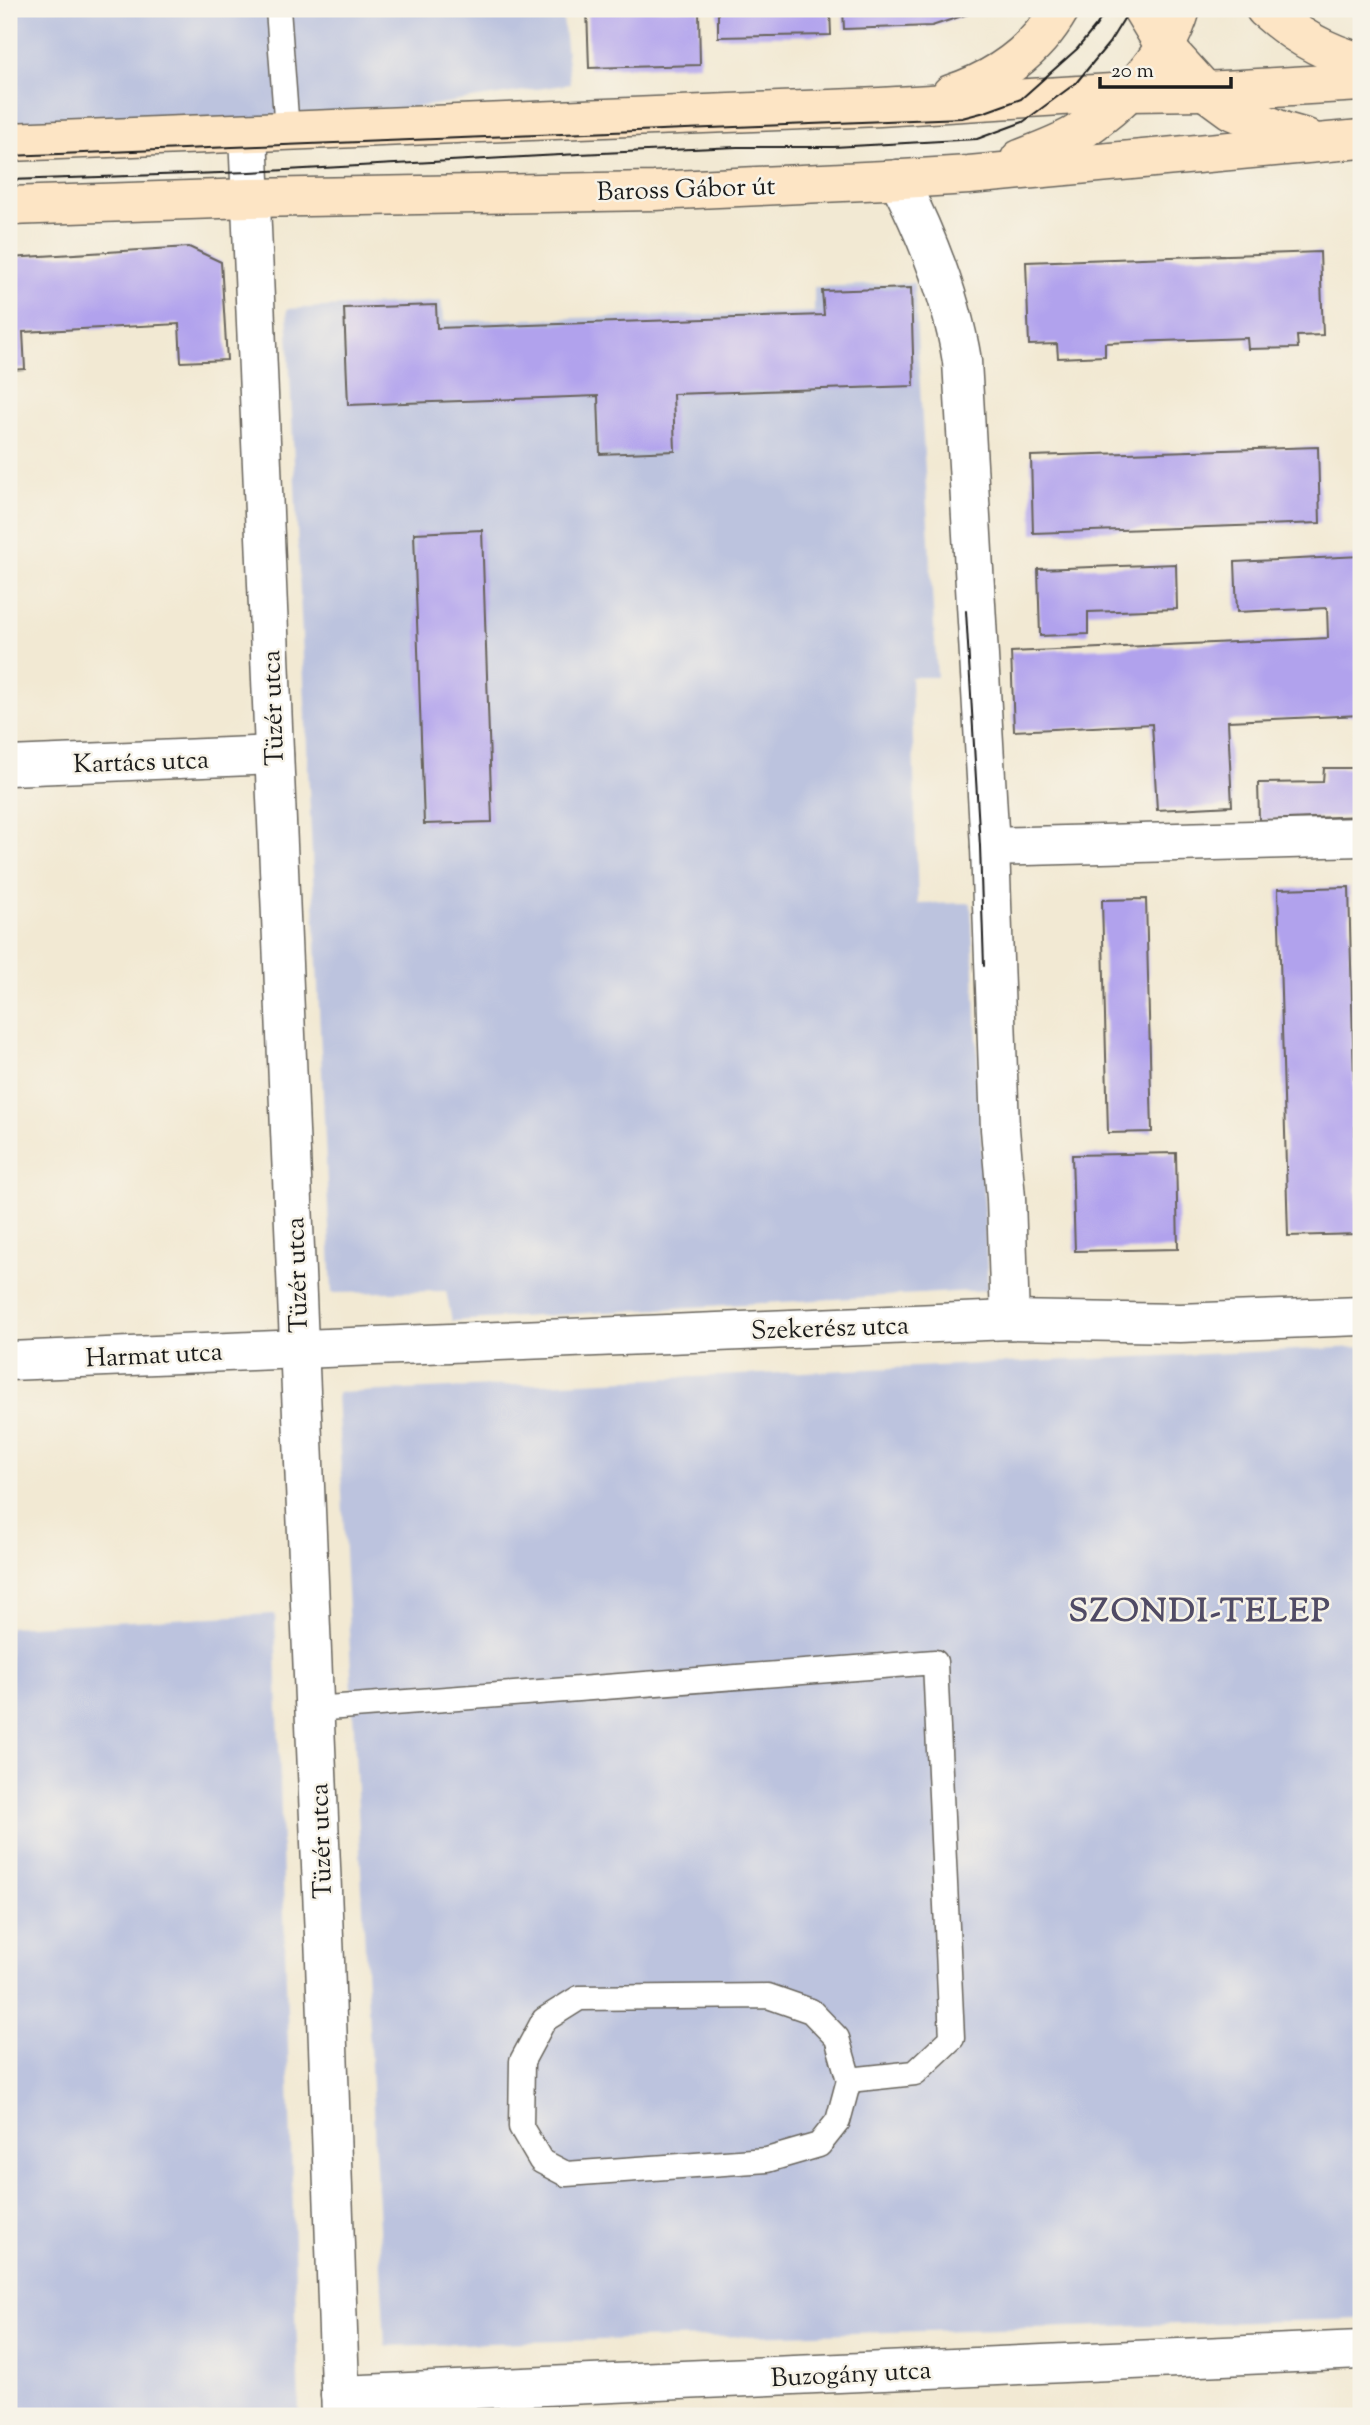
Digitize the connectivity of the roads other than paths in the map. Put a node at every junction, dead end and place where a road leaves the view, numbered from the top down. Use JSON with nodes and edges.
{"nodes":[{"id":1,"x":278,"y":9,"type":"edge"},
{"id":2,"x":1060,"y":9,"type":"edge"},
{"id":3,"x":1142,"y":9,"type":"edge"},
{"id":4,"x":1181,"y":9,"type":"edge"},
{"id":5,"x":1265,"y":9,"type":"edge"},
{"id":6,"x":1165,"y":47,"type":"junction"},
{"id":7,"x":1361,"y":62,"type":"edge"},
{"id":8,"x":1361,"y":82,"type":"edge"},
{"id":9,"x":1205,"y":91,"type":"junction"},
{"id":10,"x":1128,"y":92,"type":"junction"},
{"id":11,"x":920,"y":105,"type":"junction"},
{"id":12,"x":287,"y":131,"type":"junction"},
{"id":13,"x":248,"y":134,"type":"junction"},
{"id":14,"x":1343,"y":141,"type":"edge"},
{"id":15,"x":9,"y":142,"type":"edge"},
{"id":16,"x":982,"y":174,"type":"junction"},
{"id":17,"x":898,"y":179,"type":"junction"},
{"id":18,"x":250,"y":198,"type":"junction"},
{"id":19,"x":9,"y":206,"type":"edge"},
{"id":20,"x":274,"y":755,"type":"junction"},
{"id":21,"x":9,"y":766,"type":"edge"},
{"id":22,"x":1361,"y":837,"type":"edge"},
{"id":23,"x":990,"y":847,"type":"junction"},
{"id":24,"x":1361,"y":1316,"type":"edge"},
{"id":25,"x":1010,"y":1320,"type":"junction"},
{"id":26,"x":299,"y":1348,"type":"junction"},
{"id":27,"x":9,"y":1361,"type":"edge"},
{"id":28,"x":314,"y":1709,"type":"junction"},
{"id":29,"x":849,"y":2080,"type":"junction"},
{"id":30,"x":1361,"y":2350,"type":"edge"},
{"id":31,"x":341,"y":2406,"type":"edge"}],
"edges":[{"from":1,"to":12,"type":"lane"},
{"from":2,"to":11,"type":"street"},
{"from":3,"to":6,"type":"street"},
{"from":4,"to":6,"type":"street"},
{"from":5,"to":7,"type":"street"},
{"from":6,"to":9,"type":"street"},
{"from":6,"to":10,"type":"street"},
{"from":8,"to":9,"type":"street"},
{"from":9,"to":10,"type":"street"},
{"from":9,"to":14,"type":"street"},
{"from":10,"to":11,"type":"street"},
{"from":10,"to":16,"type":"street"},
{"from":11,"to":12,"type":"street"},
{"from":12,"to":13,"type":"street"},
{"from":13,"to":15,"type":"street"},
{"from":13,"to":18,"type":"street","name":"Tüzér utca"},
{"from":14,"to":16,"type":"street","name":"Baross Gábor út"},
{"from":16,"to":17,"type":"street","name":"Baross Gábor út"},
{"from":17,"to":18,"type":"street","name":"Baross Gábor út"},
{"from":17,"to":23,"type":"street"},
{"from":18,"to":19,"type":"street","name":"Baross Gábor út"},
{"from":18,"to":20,"type":"street","name":"Tüzér utca"},
{"from":20,"to":21,"type":"street","name":"Kartács utca"},
{"from":20,"to":26,"type":"street","name":"Tüzér utca"},
{"from":22,"to":23,"type":"street"},
{"from":23,"to":25,"type":"street"},
{"from":24,"to":25,"type":"street","name":"Szekerész utca"},
{"from":25,"to":26,"type":"street","name":"Szekerész utca"},
{"from":26,"to":27,"type":"street","name":"Harmat utca"},
{"from":26,"to":28,"type":"street","name":"Tüzér utca"},
{"from":28,"to":29,"type":"lane"},
{"from":28,"to":31,"type":"street","name":"Tüzér utca"},
{"from":29,"to":29,"type":"lane"},
{"from":30,"to":31,"type":"street","name":"Buzogány utca"}]}
